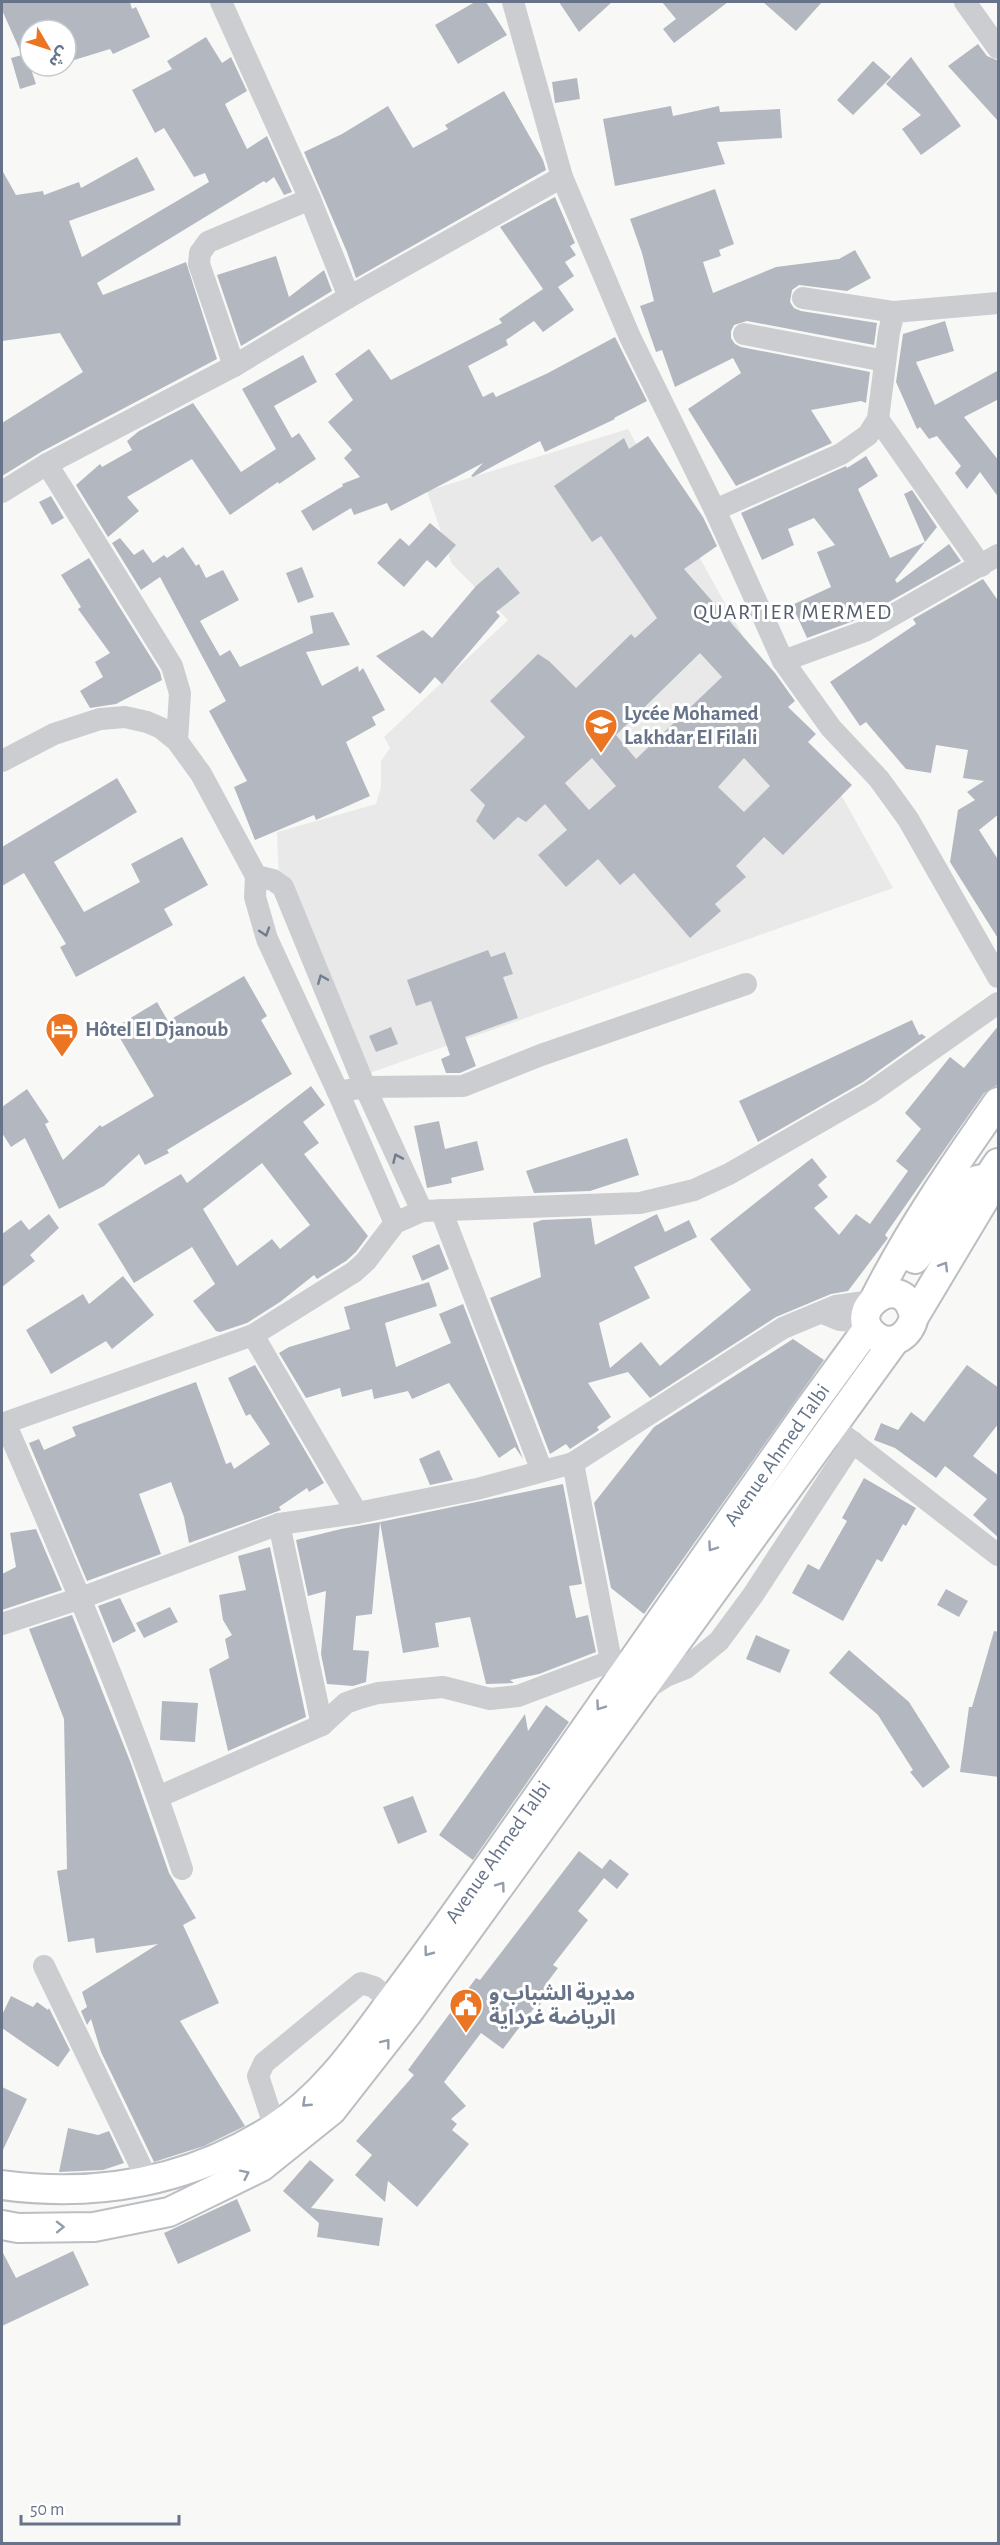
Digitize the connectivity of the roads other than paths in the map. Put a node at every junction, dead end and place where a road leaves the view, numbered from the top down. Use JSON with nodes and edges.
{"nodes":[{"id":1,"x":221,"y":2,"type":"edge"},
{"id":2,"x":513,"y":2,"type":"edge"},
{"id":3,"x":965,"y":2,"type":"edge"},
{"id":4,"x":999,"y":48,"type":"edge"},
{"id":5,"x":562,"y":177,"type":"junction"},
{"id":6,"x":310,"y":199,"type":"junction"},
{"id":7,"x":349,"y":297,"type":"junction"},
{"id":8,"x":803,"y":298,"type":"dead end"},
{"id":9,"x":999,"y":303,"type":"edge"},
{"id":10,"x":894,"y":312,"type":"junction"},
{"id":11,"x":744,"y":334,"type":"dead end"},
{"id":12,"x":885,"y":361,"type":"junction"},
{"id":13,"x":234,"y":366,"type":"junction"},
{"id":14,"x":878,"y":419,"type":"junction"},
{"id":15,"x":47,"y":464,"type":"junction"},
{"id":16,"x":2,"y":492,"type":"edge"},
{"id":17,"x":715,"y":510,"type":"junction"},
{"id":18,"x":990,"y":560,"type":"edge"},
{"id":19,"x":783,"y":661,"type":"junction"},
{"id":20,"x":177,"y":741,"type":"junction"},
{"id":21,"x":2,"y":761,"type":"edge"},
{"id":22,"x":256,"y":876,"type":"junction"},
{"id":23,"x":999,"y":977,"type":"edge"},
{"id":24,"x":746,"y":984,"type":"dead end"},
{"id":25,"x":999,"y":1003,"type":"edge"},
{"id":26,"x":365,"y":1087,"type":"junction"},
{"id":27,"x":338,"y":1092,"type":"junction"},
{"id":28,"x":999,"y":1102,"type":"edge"},
{"id":29,"x":993,"y":1170,"type":"edge"},
{"id":30,"x":431,"y":1211,"type":"junction"},
{"id":31,"x":395,"y":1223,"type":"junction"},
{"id":32,"x":874,"y":1308,"type":"junction"},
{"id":33,"x":914,"y":1317,"type":"junction"},
{"id":34,"x":253,"y":1335,"type":"junction"},
{"id":35,"x":895,"y":1340,"type":"junction"},
{"id":36,"x":3,"y":1424,"type":"edge"},
{"id":37,"x":842,"y":1434,"type":"junction"},
{"id":38,"x":573,"y":1463,"type":"junction"},
{"id":39,"x":542,"y":1471,"type":"junction"},
{"id":40,"x":357,"y":1513,"type":"junction"},
{"id":41,"x":279,"y":1524,"type":"junction"},
{"id":42,"x":999,"y":1555,"type":"edge"},
{"id":43,"x":81,"y":1598,"type":"junction"},
{"id":44,"x":2,"y":1624,"type":"edge"},
{"id":45,"x":626,"y":1675,"type":"junction"},
{"id":46,"x":322,"y":1725,"type":"junction"},
{"id":47,"x":158,"y":1797,"type":"junction"},
{"id":48,"x":182,"y":1869,"type":"dead end"},
{"id":49,"x":44,"y":1966,"type":"dead end"},
{"id":50,"x":399,"y":2008,"type":"junction"},
{"id":51,"x":281,"y":2138,"type":"junction"},
{"id":52,"x":148,"y":2181,"type":"junction"},
{"id":53,"x":2,"y":2185,"type":"edge"},
{"id":54,"x":2,"y":2224,"type":"edge"}],
"edges":[{"from":1,"to":6,"type":"street"},
{"from":2,"to":5,"type":"street"},
{"from":3,"to":4,"type":"street"},
{"from":5,"to":7,"type":"street"},
{"from":5,"to":17,"type":"street"},
{"from":6,"to":7,"type":"street"},
{"from":6,"to":13,"type":"street"},
{"from":7,"to":13,"type":"street"},
{"from":8,"to":10,"type":"street"},
{"from":9,"to":10,"type":"street"},
{"from":10,"to":12,"type":"street"},
{"from":11,"to":12,"type":"street"},
{"from":12,"to":14,"type":"street"},
{"from":13,"to":15,"type":"street"},
{"from":14,"to":17,"type":"street"},
{"from":14,"to":18,"type":"street"},
{"from":15,"to":16,"type":"street"},
{"from":15,"to":20,"type":"street"},
{"from":17,"to":19,"type":"street"},
{"from":18,"to":19,"type":"street"},
{"from":19,"to":23,"type":"street"},
{"from":20,"to":21,"type":"street"},
{"from":20,"to":22,"type":"street"},
{"from":26,"to":22,"type":"street","one_way":true},
{"from":22,"to":27,"type":"street","one_way":true},
{"from":24,"to":26,"type":"street"},
{"from":25,"to":30,"type":"street"},
{"from":26,"to":27,"type":"street"},
{"from":30,"to":26,"type":"street","one_way":true},
{"from":27,"to":31,"type":"street"},
{"from":28,"to":32,"type":"main road"},
{"from":29,"to":32,"type":"main road"},
{"from":33,"to":29,"type":"main road","one_way":true},
{"from":30,"to":31,"type":"street"},
{"from":30,"to":39,"type":"street"},
{"from":31,"to":34,"type":"street"},
{"from":32,"to":33,"type":"main road"},
{"from":32,"to":35,"type":"main road"},
{"from":32,"to":38,"type":"street"},
{"from":32,"to":45,"type":"main road","name":"Avenue Ahmed Talbi","one_way":true},
{"from":33,"to":35,"type":"main road"},
{"from":34,"to":36,"type":"street"},
{"from":34,"to":40,"type":"street"},
{"from":35,"to":37,"type":"main road"},
{"from":36,"to":43,"type":"street"},
{"from":37,"to":42,"type":"street"},
{"from":37,"to":45,"type":"main road"},
{"from":38,"to":39,"type":"street"},
{"from":38,"to":45,"type":"street"},
{"from":39,"to":40,"type":"street"},
{"from":40,"to":41,"type":"street"},
{"from":41,"to":43,"type":"street"},
{"from":41,"to":46,"type":"street"},
{"from":43,"to":44,"type":"street"},
{"from":43,"to":47,"type":"street"},
{"from":45,"to":46,"type":"street"},
{"from":45,"to":50,"type":"main road","name":"Avenue Ahmed Talbi"},
{"from":46,"to":47,"type":"street"},
{"from":47,"to":48,"type":"street"},
{"from":49,"to":52,"type":"street"},
{"from":50,"to":51,"type":"main road","name":"Avenue Ahmed Talbi"},
{"from":50,"to":51,"type":"street"},
{"from":51,"to":52,"type":"main road","name":"Avenue Ahmed Talbi"},
{"from":54,"to":51,"type":"main road","one_way":true},
{"from":52,"to":53,"type":"main road","name":"Avenue Ahmed Talbi"}]}
